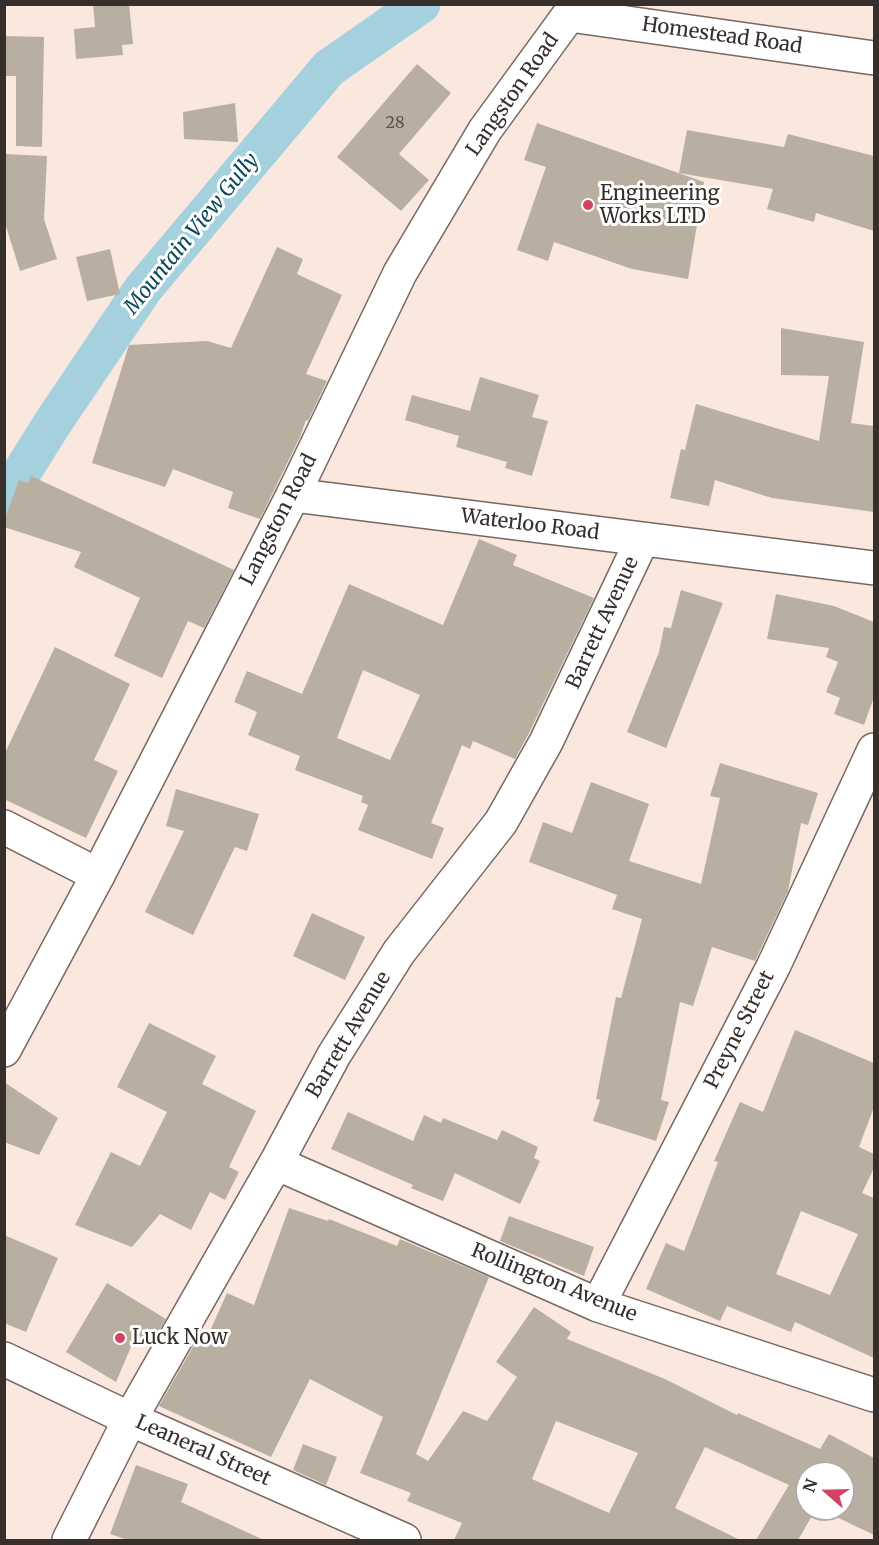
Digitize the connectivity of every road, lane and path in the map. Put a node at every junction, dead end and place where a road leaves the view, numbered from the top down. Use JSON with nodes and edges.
{"nodes":[{"id":1,"x":574,"y":10,"type":"edge"},
{"id":2,"x":874,"y":58,"type":"edge"},
{"id":3,"x":292,"y":495,"type":"junction"},
{"id":4,"x":642,"y":540,"type":"junction"},
{"id":5,"x":874,"y":568,"type":"edge"},
{"id":6,"x":874,"y":750,"type":"edge"},
{"id":7,"x":4,"y":827,"type":"edge"},
{"id":8,"x":98,"y":875,"type":"junction"},
{"id":9,"x":4,"y":1050,"type":"edge"},
{"id":10,"x":276,"y":1163,"type":"junction"},
{"id":11,"x":598,"y":1305,"type":"junction"},
{"id":12,"x":4,"y":1359,"type":"edge"},
{"id":13,"x":874,"y":1395,"type":"edge"},
{"id":14,"x":130,"y":1419,"type":"junction"},
{"id":15,"x":69,"y":1540,"type":"edge"},
{"id":16,"x":404,"y":1540,"type":"edge"}],
"edges":[{"from":1,"to":2,"type":"street","name":"Homestead Road"},
{"from":1,"to":3,"type":"street","name":"Langston Road"},
{"from":3,"to":4,"type":"street","name":"Waterloo Road"},
{"from":3,"to":8,"type":"street","name":"Langston Road"},
{"from":4,"to":5,"type":"street","name":"Waterloo Road"},
{"from":4,"to":10,"type":"street","name":"Barrett Avenue"},
{"from":6,"to":11,"type":"street","name":"Preyne Street"},
{"from":7,"to":8,"type":"street"},
{"from":8,"to":9,"type":"street","name":"Langston Road"},
{"from":10,"to":11,"type":"street","name":"Rollington Avenue"},
{"from":10,"to":14,"type":"street","name":"Barrett Avenue"},
{"from":11,"to":13,"type":"street","name":"Rollington Avenue"},
{"from":12,"to":14,"type":"street","name":"Leaneral Street"},
{"from":14,"to":15,"type":"street","name":"Barrett Avenue"},
{"from":14,"to":16,"type":"street","name":"Leaneral Street"}]}
